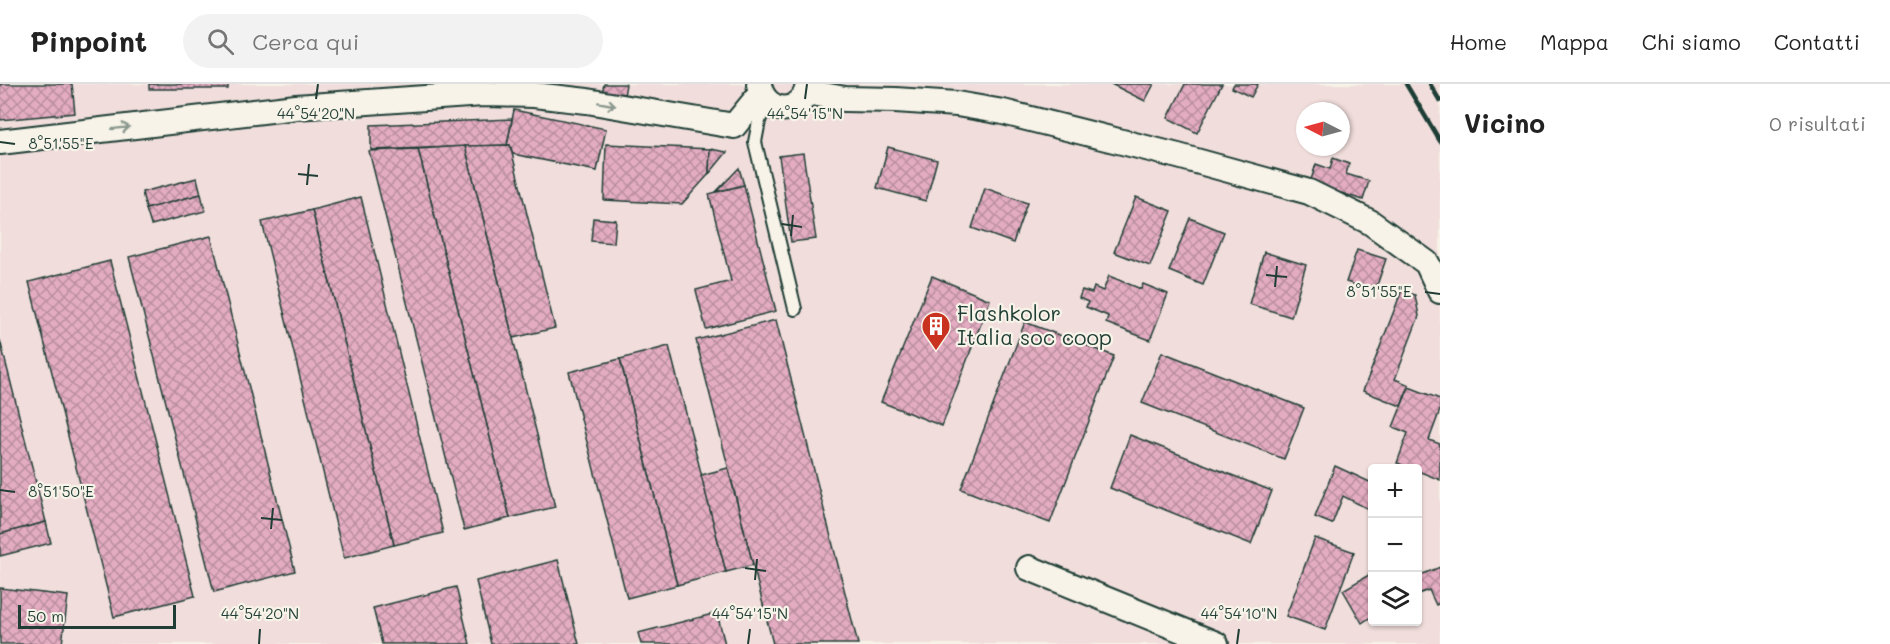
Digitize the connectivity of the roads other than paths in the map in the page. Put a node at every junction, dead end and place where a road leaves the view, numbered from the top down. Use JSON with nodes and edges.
{"nodes":[{"id":1,"x":807,"y":88,"type":"edge"},
{"id":2,"x":762,"y":93,"type":"edge"},
{"id":3,"x":0,"y":142,"type":"edge"},
{"id":4,"x":1440,"y":291,"type":"edge"},
{"id":5,"x":795,"y":309,"type":"dead end"},
{"id":6,"x":1029,"y":568,"type":"dead end"},
{"id":7,"x":1216,"y":644,"type":"edge"}],
"edges":[{"from":1,"to":2,"type":"street"},
{"from":1,"to":4,"type":"street"},
{"from":3,"to":2,"type":"street","one_way":true},
{"from":2,"to":5,"type":"lane"},
{"from":6,"to":7,"type":"street"}]}
